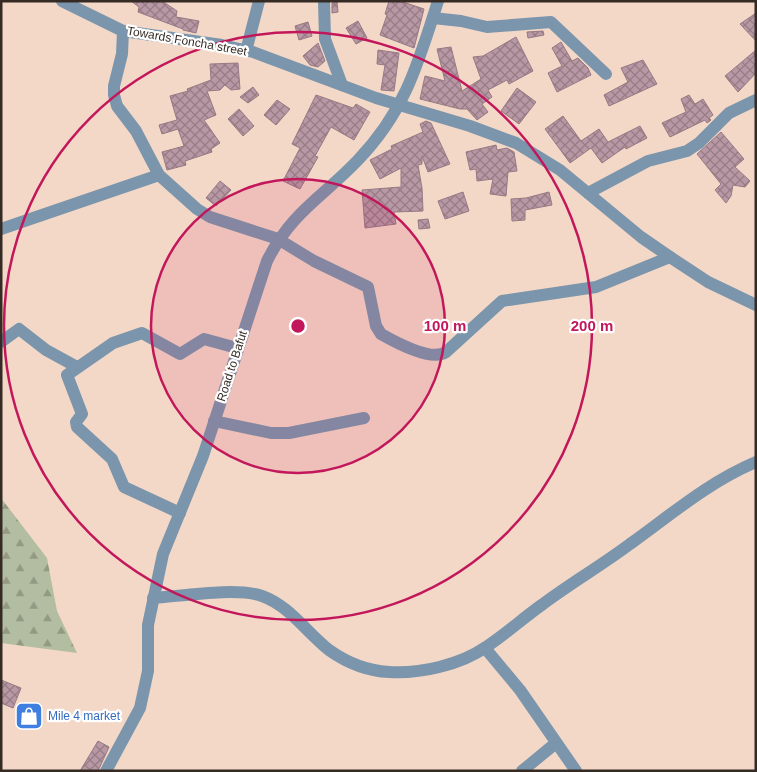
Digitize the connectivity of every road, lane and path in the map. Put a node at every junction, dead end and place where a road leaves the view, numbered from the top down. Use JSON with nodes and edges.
{"nodes":[{"id":1,"x":62,"y":1,"type":"edge"},
{"id":2,"x":259,"y":1,"type":"edge"},
{"id":3,"x":324,"y":1,"type":"edge"},
{"id":4,"x":438,"y":1,"type":"edge"},
{"id":5,"x":433,"y":18,"type":"junction"},
{"id":6,"x":124,"y":32,"type":"junction"},
{"id":7,"x":246,"y":51,"type":"junction"},
{"id":8,"x":606,"y":74,"type":"dead end"},
{"id":9,"x":342,"y":85,"type":"junction"},
{"id":10,"x":376,"y":98,"type":"junction"},
{"id":11,"x":756,"y":100,"type":"edge"},
{"id":12,"x":400,"y":104,"type":"junction"},
{"id":13,"x":389,"y":122,"type":"junction"},
{"id":14,"x":159,"y":175,"type":"junction"},
{"id":15,"x":588,"y":193,"type":"junction"},
{"id":16,"x":1,"y":229,"type":"edge"},
{"id":17,"x":278,"y":239,"type":"junction"},
{"id":18,"x":670,"y":257,"type":"junction"},
{"id":19,"x":756,"y":305,"type":"edge"},
{"id":20,"x":1,"y":342,"type":"edge"},
{"id":21,"x":237,"y":348,"type":"junction"},
{"id":22,"x":77,"y":367,"type":"junction"},
{"id":23,"x":364,"y":418,"type":"dead end"},
{"id":24,"x":214,"y":421,"type":"junction"},
{"id":25,"x":756,"y":462,"type":"edge"},
{"id":26,"x":180,"y":513,"type":"junction"},
{"id":27,"x":153,"y":598,"type":"junction"},
{"id":28,"x":485,"y":648,"type":"junction"},
{"id":29,"x":556,"y":743,"type":"junction"},
{"id":30,"x":106,"y":771,"type":"edge"},
{"id":31,"x":522,"y":771,"type":"edge"},
{"id":32,"x":576,"y":771,"type":"edge"}],
"edges":[{"from":1,"to":6,"type":"street","name":"Towards Foncha street"},
{"from":2,"to":7,"type":"street"},
{"from":3,"to":9,"type":"street"},
{"from":4,"to":5,"type":"street","name":"Road to Bafut"},
{"from":5,"to":8,"type":"street"},
{"from":5,"to":12,"type":"street","name":"Road to Bafut"},
{"from":6,"to":7,"type":"street","name":"Towards Foncha street"},
{"from":6,"to":14,"type":"street"},
{"from":7,"to":9,"type":"street","name":"Towards Foncha street"},
{"from":9,"to":10,"type":"street","name":"Towards Foncha street"},
{"from":10,"to":12,"type":"street","name":"Towards Foncha street"},
{"from":10,"to":13,"type":"street"},
{"from":11,"to":15,"type":"street"},
{"from":12,"to":13,"type":"street","name":"Road to Bafut"},
{"from":12,"to":15,"type":"street","name":"Towards Foncha street"},
{"from":13,"to":17,"type":"street","name":"Road to Bafut"},
{"from":14,"to":16,"type":"street"},
{"from":14,"to":17,"type":"street"},
{"from":15,"to":18,"type":"street","name":"Towards Foncha street"},
{"from":17,"to":18,"type":"street"},
{"from":17,"to":21,"type":"street","name":"Road to Bafut"},
{"from":18,"to":19,"type":"street","name":"Towards Foncha street"},
{"from":20,"to":22,"type":"street"},
{"from":21,"to":22,"type":"street"},
{"from":21,"to":24,"type":"street","name":"Road to Bafut"},
{"from":22,"to":26,"type":"street"},
{"from":23,"to":24,"type":"street"},
{"from":24,"to":26,"type":"street","name":"Road to Bafut"},
{"from":25,"to":28,"type":"street"},
{"from":26,"to":27,"type":"street","name":"Road to Bafut"},
{"from":27,"to":28,"type":"street"},
{"from":27,"to":30,"type":"street","name":"Road to Bafut"},
{"from":28,"to":29,"type":"street"},
{"from":29,"to":31,"type":"street"},
{"from":29,"to":32,"type":"street"}]}
